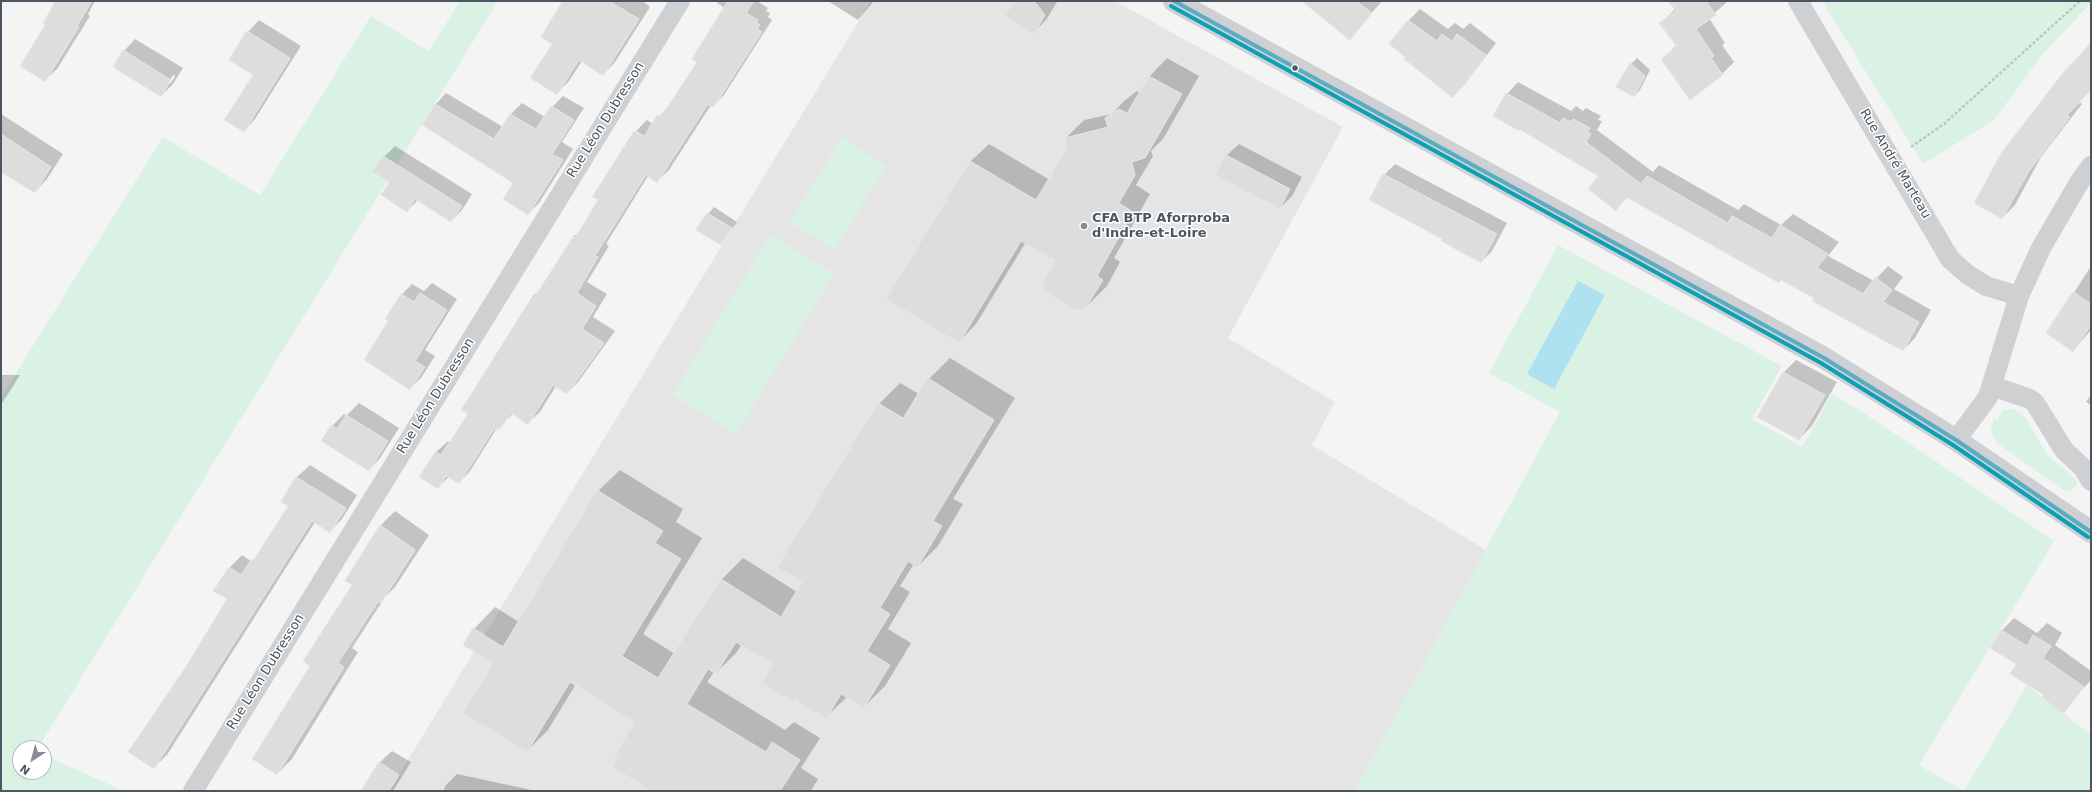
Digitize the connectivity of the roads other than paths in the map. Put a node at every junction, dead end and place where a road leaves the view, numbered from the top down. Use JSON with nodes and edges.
{"nodes":[{"id":1,"x":680,"y":1,"type":"edge"},
{"id":2,"x":1174,"y":1,"type":"edge"},
{"id":3,"x":1798,"y":1,"type":"edge"},
{"id":4,"x":2091,"y":166,"type":"edge"},
{"id":5,"x":2019,"y":296,"type":"junction"},
{"id":6,"x":1992,"y":386,"type":"junction"},
{"id":7,"x":1956,"y":440,"type":"junction"},
{"id":8,"x":2091,"y":481,"type":"edge"},
{"id":9,"x":2091,"y":532,"type":"edge"},
{"id":10,"x":193,"y":791,"type":"edge"}],
"edges":[{"from":1,"to":10,"type":"street","name":"Rue Léon Dubresson"},
{"from":2,"to":7,"type":"street"},
{"from":3,"to":5,"type":"street","name":"Rue André Marteau"},
{"from":4,"to":5,"type":"street"},
{"from":5,"to":6,"type":"street"},
{"from":6,"to":7,"type":"street"},
{"from":6,"to":8,"type":"street"},
{"from":7,"to":9,"type":"street"}]}
